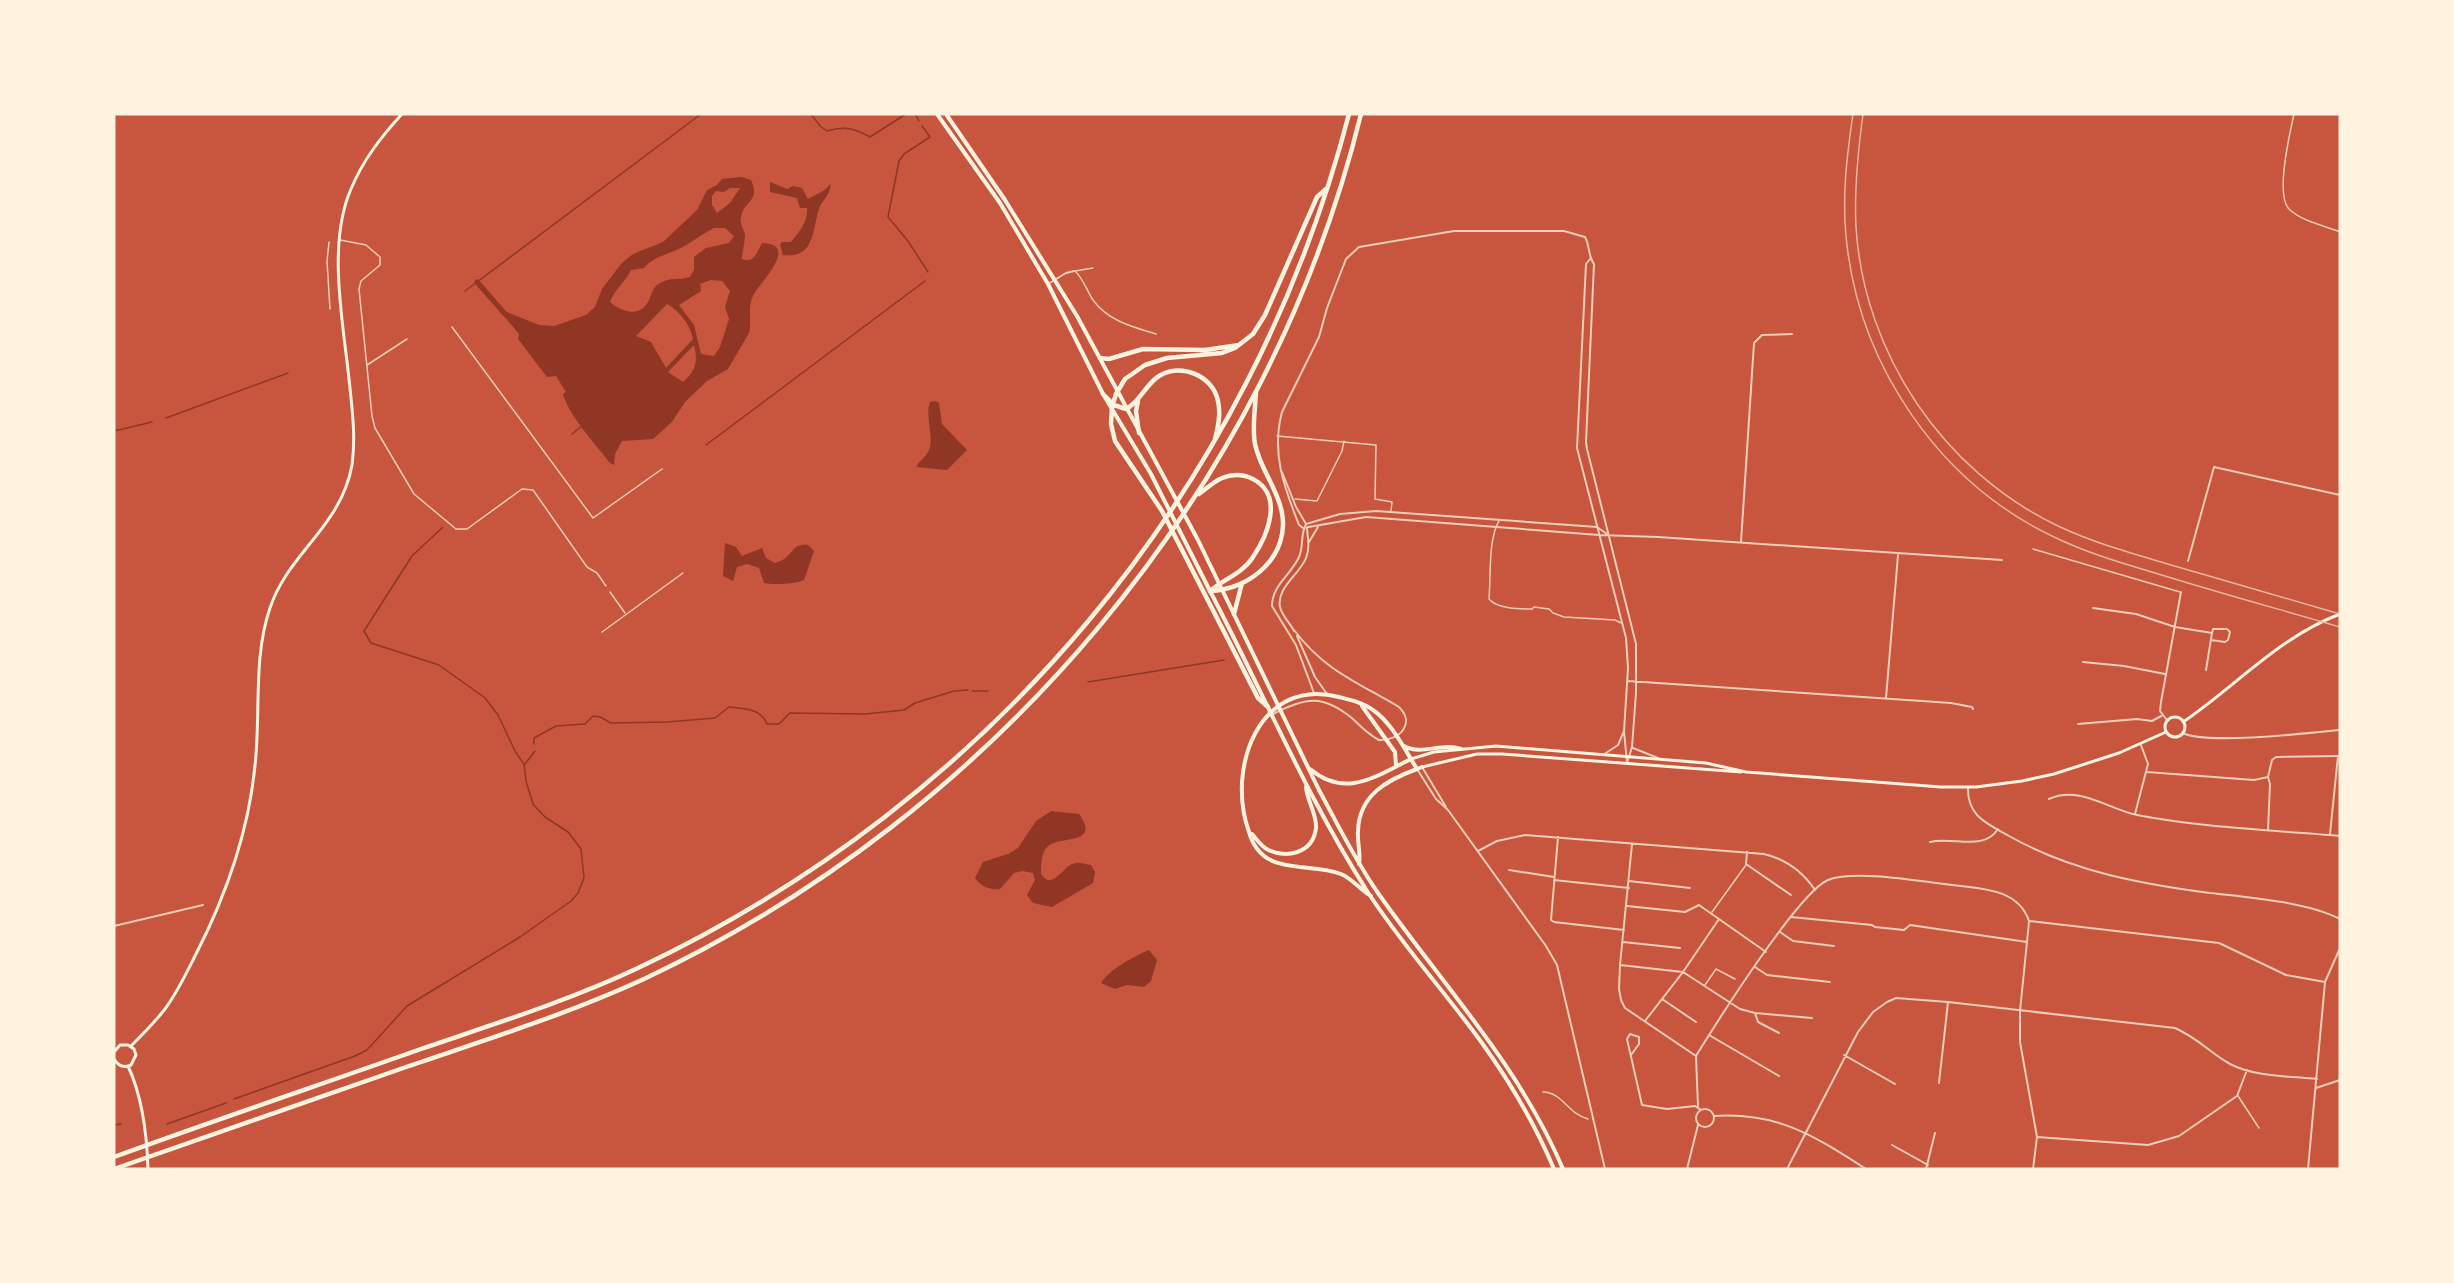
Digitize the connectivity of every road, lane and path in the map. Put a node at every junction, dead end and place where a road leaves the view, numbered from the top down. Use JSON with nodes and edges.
{"nodes":[{"id":1,"x":402,"y":114,"type":"edge"},
{"id":2,"x":938,"y":114,"type":"edge"},
{"id":3,"x":945,"y":114,"type":"edge"},
{"id":4,"x":1349,"y":114,"type":"edge"},
{"id":5,"x":1361,"y":114,"type":"edge"},
{"id":6,"x":2294,"y":114,"type":"edge"},
{"id":7,"x":1328,"y":187,"type":"junction"},
{"id":8,"x":2340,"y":232,"type":"edge"},
{"id":9,"x":340,"y":240,"type":"junction"},
{"id":10,"x":329,"y":242,"type":"dead end"},
{"id":11,"x":1590,"y":259,"type":"junction"},
{"id":12,"x":1093,"y":268,"type":"dead end"},
{"id":13,"x":1074,"y":271,"type":"junction"},
{"id":14,"x":1054,"y":279,"type":"junction"},
{"id":15,"x":1048,"y":284,"type":"junction"},
{"id":16,"x":330,"y":309,"type":"dead end"},
{"id":17,"x":452,"y":327,"type":"dead end"},
{"id":18,"x":1156,"y":334,"type":"dead end"},
{"id":19,"x":1792,"y":334,"type":"dead end"},
{"id":20,"x":406,"y":339,"type":"dead end"},
{"id":21,"x":1239,"y":345,"type":"junction"},
{"id":22,"x":1580,"y":352,"type":"junction"},
{"id":23,"x":1591,"y":353,"type":"junction"},
{"id":24,"x":1100,"y":358,"type":"junction"},
{"id":25,"x":366,"y":365,"type":"junction"},
{"id":26,"x":1256,"y":389,"type":"junction"},
{"id":27,"x":1103,"y":393,"type":"junction"},
{"id":28,"x":1139,"y":399,"type":"junction"},
{"id":29,"x":1126,"y":409,"type":"junction"},
{"id":30,"x":1139,"y":433,"type":"junction"},
{"id":31,"x":1277,"y":436,"type":"junction"},
{"id":32,"x":1344,"y":440,"type":"junction"},
{"id":33,"x":1213,"y":444,"type":"junction"},
{"id":34,"x":662,"y":469,"type":"dead end"},
{"id":35,"x":1280,"y":469,"type":"junction"},
{"id":36,"x":2340,"y":495,"type":"edge"},
{"id":37,"x":1195,"y":497,"type":"junction"},
{"id":38,"x":1293,"y":500,"type":"junction"},
{"id":39,"x":1391,"y":512,"type":"junction"},
{"id":40,"x":1390,"y":518,"type":"junction"},
{"id":41,"x":1499,"y":520,"type":"junction"},
{"id":42,"x":1305,"y":527,"type":"junction"},
{"id":43,"x":1318,"y":527,"type":"junction"},
{"id":44,"x":1495,"y":527,"type":"junction"},
{"id":45,"x":1597,"y":527,"type":"junction"},
{"id":46,"x":1607,"y":534,"type":"junction"},
{"id":47,"x":1599,"y":535,"type":"junction"},
{"id":48,"x":1741,"y":542,"type":"junction"},
{"id":49,"x":1309,"y":543,"type":"junction"},
{"id":50,"x":2032,"y":549,"type":"dead end"},
{"id":51,"x":1899,"y":554,"type":"junction"},
{"id":52,"x":2002,"y":560,"type":"dead end"},
{"id":53,"x":2188,"y":561,"type":"dead end"},
{"id":54,"x":683,"y":573,"type":"dead end"},
{"id":55,"x":1220,"y":583,"type":"junction"},
{"id":56,"x":1242,"y":583,"type":"junction"},
{"id":57,"x":606,"y":586,"type":"dead end"},
{"id":58,"x":1210,"y":591,"type":"junction"},
{"id":59,"x":1223,"y":591,"type":"junction"},
{"id":60,"x":610,"y":592,"type":"dead end"},
{"id":61,"x":2181,"y":592,"type":"joint"},
{"id":62,"x":2093,"y":608,"type":"dead end"},
{"id":63,"x":625,"y":614,"type":"junction"},
{"id":64,"x":1234,"y":614,"type":"junction"},
{"id":65,"x":2340,"y":614,"type":"edge"},
{"id":66,"x":1623,"y":625,"type":"junction"},
{"id":67,"x":2175,"y":627,"type":"junction"},
{"id":68,"x":1294,"y":630,"type":"junction"},
{"id":69,"x":602,"y":632,"type":"dead end"},
{"id":70,"x":2212,"y":633,"type":"junction"},
{"id":71,"x":2211,"y":640,"type":"junction"},
{"id":72,"x":2083,"y":662,"type":"dead end"},
{"id":73,"x":2206,"y":670,"type":"dead end"},
{"id":74,"x":2165,"y":674,"type":"junction"},
{"id":75,"x":1628,"y":681,"type":"junction"},
{"id":76,"x":1636,"y":681,"type":"junction"},
{"id":77,"x":1311,"y":688,"type":"junction"},
{"id":78,"x":1315,"y":694,"type":"junction"},
{"id":79,"x":1327,"y":694,"type":"junction"},
{"id":80,"x":1304,"y":695,"type":"junction"},
{"id":81,"x":1886,"y":698,"type":"junction"},
{"id":82,"x":1298,"y":700,"type":"junction"},
{"id":83,"x":1360,"y":704,"type":"junction"},
{"id":84,"x":1268,"y":707,"type":"junction"},
{"id":85,"x":1972,"y":710,"type":"dead end"},
{"id":86,"x":2163,"y":716,"type":"junction"},
{"id":87,"x":2167,"y":720,"type":"junction"},
{"id":88,"x":2183,"y":722,"type":"junction"},
{"id":89,"x":2078,"y":724,"type":"dead end"},
{"id":90,"x":2340,"y":730,"type":"edge"},
{"id":91,"x":1624,"y":731,"type":"junction"},
{"id":92,"x":2166,"y":732,"type":"junction"},
{"id":93,"x":2183,"y":733,"type":"junction"},
{"id":94,"x":1401,"y":744,"type":"junction"},
{"id":95,"x":2141,"y":744,"type":"junction"},
{"id":96,"x":1632,"y":747,"type":"junction"},
{"id":97,"x":1461,"y":748,"type":"junction"},
{"id":98,"x":1604,"y":754,"type":"junction"},
{"id":99,"x":1625,"y":756,"type":"junction"},
{"id":100,"x":1630,"y":756,"type":"junction"},
{"id":101,"x":2339,"y":756,"type":"edge"},
{"id":102,"x":1411,"y":759,"type":"junction"},
{"id":103,"x":1661,"y":759,"type":"junction"},
{"id":104,"x":1627,"y":763,"type":"junction"},
{"id":105,"x":1307,"y":766,"type":"junction"},
{"id":106,"x":1396,"y":766,"type":"junction"},
{"id":107,"x":1422,"y":766,"type":"junction"},
{"id":108,"x":1417,"y":769,"type":"junction"},
{"id":109,"x":1746,"y":772,"type":"junction"},
{"id":110,"x":2147,"y":772,"type":"junction"},
{"id":111,"x":2268,"y":777,"type":"junction"},
{"id":112,"x":1305,"y":785,"type":"junction"},
{"id":113,"x":1968,"y":787,"type":"junction"},
{"id":114,"x":2049,"y":799,"type":"dead end"},
{"id":115,"x":1448,"y":810,"type":"junction"},
{"id":116,"x":2135,"y":814,"type":"junction"},
{"id":117,"x":1998,"y":829,"type":"junction"},
{"id":118,"x":2268,"y":830,"type":"junction"},
{"id":119,"x":1249,"y":832,"type":"junction"},
{"id":120,"x":2330,"y":835,"type":"junction"},
{"id":121,"x":2340,"y":836,"type":"edge"},
{"id":122,"x":1558,"y":837,"type":"junction"},
{"id":123,"x":1930,"y":842,"type":"dead end"},
{"id":124,"x":1632,"y":844,"type":"junction"},
{"id":125,"x":1477,"y":851,"type":"junction"},
{"id":126,"x":1747,"y":852,"type":"junction"},
{"id":127,"x":1746,"y":864,"type":"junction"},
{"id":128,"x":1359,"y":865,"type":"junction"},
{"id":129,"x":1509,"y":870,"type":"dead end"},
{"id":130,"x":1554,"y":879,"type":"junction"},
{"id":131,"x":1629,"y":881,"type":"junction"},
{"id":132,"x":1629,"y":888,"type":"junction"},
{"id":133,"x":1690,"y":888,"type":"dead end"},
{"id":134,"x":1815,"y":890,"type":"junction"},
{"id":135,"x":1791,"y":895,"type":"dead end"},
{"id":136,"x":1371,"y":897,"type":"junction"},
{"id":137,"x":203,"y":905,"type":"dead end"},
{"id":138,"x":1627,"y":906,"type":"junction"},
{"id":139,"x":1711,"y":913,"type":"junction"},
{"id":140,"x":1791,"y":917,"type":"junction"},
{"id":141,"x":1719,"y":919,"type":"junction"},
{"id":142,"x":2340,"y":919,"type":"edge"},
{"id":143,"x":2030,"y":921,"type":"junction"},
{"id":144,"x":114,"y":926,"type":"edge"},
{"id":145,"x":1624,"y":930,"type":"junction"},
{"id":146,"x":1780,"y":932,"type":"junction"},
{"id":147,"x":1623,"y":942,"type":"junction"},
{"id":148,"x":2027,"y":942,"type":"junction"},
{"id":149,"x":1834,"y":946,"type":"dead end"},
{"id":150,"x":1680,"y":948,"type":"dead end"},
{"id":151,"x":2340,"y":948,"type":"edge"},
{"id":152,"x":1766,"y":952,"type":"junction"},
{"id":153,"x":1620,"y":965,"type":"junction"},
{"id":154,"x":1755,"y":967,"type":"junction"},
{"id":155,"x":1683,"y":972,"type":"junction"},
{"id":156,"x":1735,"y":979,"type":"dead end"},
{"id":157,"x":1830,"y":982,"type":"dead end"},
{"id":158,"x":2325,"y":982,"type":"junction"},
{"id":159,"x":1704,"y":986,"type":"junction"},
{"id":160,"x":1662,"y":999,"type":"junction"},
{"id":161,"x":1730,"y":1002,"type":"junction"},
{"id":162,"x":1948,"y":1002,"type":"junction"},
{"id":163,"x":2020,"y":1011,"type":"junction"},
{"id":164,"x":1755,"y":1013,"type":"junction"},
{"id":165,"x":1812,"y":1018,"type":"dead end"},
{"id":166,"x":1645,"y":1021,"type":"junction"},
{"id":167,"x":1696,"y":1022,"type":"dead end"},
{"id":168,"x":1779,"y":1034,"type":"dead end"},
{"id":169,"x":1709,"y":1035,"type":"junction"},
{"id":170,"x":131,"y":1046,"type":"junction"},
{"id":171,"x":114,"y":1052,"type":"edge"},
{"id":172,"x":1631,"y":1055,"type":"junction"},
{"id":173,"x":1844,"y":1055,"type":"junction"},
{"id":174,"x":1696,"y":1056,"type":"junction"},
{"id":175,"x":114,"y":1059,"type":"edge"},
{"id":176,"x":128,"y":1066,"type":"junction"},
{"id":177,"x":2247,"y":1070,"type":"junction"},
{"id":178,"x":1779,"y":1076,"type":"dead end"},
{"id":179,"x":2317,"y":1078,"type":"junction"},
{"id":180,"x":2340,"y":1080,"type":"edge"},
{"id":181,"x":1939,"y":1083,"type":"dead end"},
{"id":182,"x":1895,"y":1084,"type":"dead end"},
{"id":183,"x":2316,"y":1088,"type":"junction"},
{"id":184,"x":1544,"y":1092,"type":"dead end"},
{"id":185,"x":2237,"y":1096,"type":"junction"},
{"id":186,"x":1698,"y":1107,"type":"junction"},
{"id":187,"x":1701,"y":1110,"type":"junction"},
{"id":188,"x":1714,"y":1116,"type":"junction"},
{"id":189,"x":1588,"y":1119,"type":"dead end"},
{"id":190,"x":1698,"y":1125,"type":"junction"},
{"id":191,"x":2259,"y":1128,"type":"dead end"},
{"id":192,"x":1805,"y":1132,"type":"junction"},
{"id":193,"x":1935,"y":1133,"type":"dead end"},
{"id":194,"x":2037,"y":1137,"type":"junction"},
{"id":195,"x":1892,"y":1145,"type":"dead end"},
{"id":196,"x":114,"y":1157,"type":"edge"},
{"id":197,"x":1928,"y":1165,"type":"junction"},
{"id":198,"x":114,"y":1169,"type":"edge"},
{"id":199,"x":148,"y":1169,"type":"edge"},
{"id":200,"x":1554,"y":1169,"type":"edge"},
{"id":201,"x":1563,"y":1169,"type":"edge"},
{"id":202,"x":1605,"y":1169,"type":"edge"},
{"id":203,"x":1687,"y":1169,"type":"edge"},
{"id":204,"x":1787,"y":1169,"type":"edge"},
{"id":205,"x":1866,"y":1169,"type":"edge"},
{"id":206,"x":1926,"y":1169,"type":"edge"},
{"id":207,"x":2033,"y":1169,"type":"edge"},
{"id":208,"x":2308,"y":1169,"type":"edge"}],
"edges":[{"from":1,"to":9,"type":"main road"},
{"from":2,"to":15,"type":"main road"},
{"from":3,"to":14,"type":"main road"},
{"from":4,"to":7,"type":"highway"},
{"from":5,"to":26,"type":"highway"},
{"from":6,"to":8,"type":"lane"},
{"from":7,"to":21,"type":"highway"},
{"from":7,"to":33,"type":"highway"},
{"from":9,"to":25,"type":"lane"},
{"from":9,"to":170,"type":"main road"},
{"from":10,"to":16,"type":"lane"},
{"from":11,"to":22,"type":"street"},
{"from":11,"to":23,"type":"street"},
{"from":11,"to":31,"type":"street"},
{"from":12,"to":13,"type":"lane"},
{"from":13,"to":14,"type":"street"},
{"from":13,"to":18,"type":"lane"},
{"from":14,"to":15,"type":"street"},
{"from":14,"to":24,"type":"main road"},
{"from":15,"to":27,"type":"main road"},
{"from":17,"to":34,"type":"lane"},
{"from":19,"to":48,"type":"street"},
{"from":20,"to":25,"type":"lane"},
{"from":21,"to":24,"type":"highway"},
{"from":21,"to":84,"type":"highway"},
{"from":22,"to":23,"type":"street"},
{"from":22,"to":45,"type":"street"},
{"from":23,"to":46,"type":"street"},
{"from":24,"to":29,"type":"main road"},
{"from":25,"to":57,"type":"lane"},
{"from":26,"to":37,"type":"highway"},
{"from":26,"to":56,"type":"highway"},
{"from":27,"to":29,"type":"highway"},
{"from":27,"to":58,"type":"main road"},
{"from":28,"to":29,"type":"highway"},
{"from":28,"to":30,"type":"highway"},
{"from":28,"to":33,"type":"highway"},
{"from":29,"to":30,"type":"main road"},
{"from":30,"to":55,"type":"main road"},
{"from":31,"to":32,"type":"lane"},
{"from":31,"to":35,"type":"street"},
{"from":32,"to":38,"type":"lane"},
{"from":32,"to":39,"type":"lane"},
{"from":33,"to":196,"type":"highway"},
{"from":35,"to":38,"type":"street"},
{"from":35,"to":42,"type":"street"},
{"from":36,"to":53,"type":"street"},
{"from":37,"to":55,"type":"highway"},
{"from":37,"to":198,"type":"highway"},
{"from":38,"to":42,"type":"street"},
{"from":39,"to":40,"type":"street"},
{"from":39,"to":41,"type":"street"},
{"from":39,"to":42,"type":"street"},
{"from":40,"to":43,"type":"street"},
{"from":40,"to":44,"type":"street"},
{"from":41,"to":44,"type":"lane"},
{"from":41,"to":45,"type":"street"},
{"from":42,"to":43,"type":"street"},
{"from":42,"to":49,"type":"street"},
{"from":42,"to":77,"type":"street"},
{"from":43,"to":49,"type":"street"},
{"from":44,"to":47,"type":"street"},
{"from":44,"to":66,"type":"lane"},
{"from":45,"to":46,"type":"street"},
{"from":45,"to":47,"type":"street"},
{"from":46,"to":47,"type":"street"},
{"from":46,"to":48,"type":"street"},
{"from":46,"to":76,"type":"street"},
{"from":47,"to":66,"type":"street"},
{"from":48,"to":51,"type":"street"},
{"from":49,"to":68,"type":"street"},
{"from":50,"to":61,"type":"lane"},
{"from":51,"to":52,"type":"street"},
{"from":51,"to":81,"type":"street"},
{"from":54,"to":63,"type":"lane"},
{"from":55,"to":58,"type":"highway"},
{"from":55,"to":59,"type":"main road"},
{"from":56,"to":59,"type":"highway"},
{"from":56,"to":64,"type":"highway"},
{"from":58,"to":59,"type":"highway"},
{"from":58,"to":84,"type":"main road"},
{"from":59,"to":64,"type":"main road"},
{"from":60,"to":63,"type":"lane"},
{"from":61,"to":67,"type":"street"},
{"from":62,"to":67,"type":"street"},
{"from":63,"to":69,"type":"lane"},
{"from":64,"to":105,"type":"main road"},
{"from":65,"to":88,"type":"main road"},
{"from":66,"to":75,"type":"street"},
{"from":67,"to":70,"type":"street"},
{"from":67,"to":74,"type":"street"},
{"from":68,"to":79,"type":"street"},
{"from":68,"to":82,"type":"street"},
{"from":70,"to":71,"type":"street"},
{"from":70,"to":71,"type":"street"},
{"from":71,"to":73,"type":"street"},
{"from":72,"to":74,"type":"street"},
{"from":74,"to":86,"type":"street"},
{"from":75,"to":76,"type":"street"},
{"from":75,"to":91,"type":"street"},
{"from":76,"to":81,"type":"street"},
{"from":76,"to":96,"type":"street"},
{"from":77,"to":78,"type":"street"},
{"from":77,"to":80,"type":"street"},
{"from":78,"to":79,"type":"main road"},
{"from":78,"to":80,"type":"main road"},
{"from":79,"to":83,"type":"main road"},
{"from":80,"to":82,"type":"main road"},
{"from":81,"to":85,"type":"street"},
{"from":82,"to":119,"type":"main road"},
{"from":83,"to":94,"type":"main road"},
{"from":83,"to":106,"type":"main road"},
{"from":84,"to":112,"type":"main road"},
{"from":86,"to":87,"type":"street"},
{"from":86,"to":89,"type":"street"},
{"from":87,"to":88,"type":"main road"},
{"from":87,"to":92,"type":"main road"},
{"from":88,"to":93,"type":"main road"},
{"from":90,"to":93,"type":"street"},
{"from":91,"to":98,"type":"street"},
{"from":91,"to":99,"type":"street"},
{"from":92,"to":93,"type":"main road"},
{"from":92,"to":95,"type":"main road"},
{"from":94,"to":97,"type":"main road"},
{"from":94,"to":102,"type":"main road"},
{"from":95,"to":110,"type":"street"},
{"from":95,"to":113,"type":"main road"},
{"from":96,"to":100,"type":"street"},
{"from":96,"to":103,"type":"street"},
{"from":97,"to":98,"type":"main road"},
{"from":97,"to":102,"type":"main road"},
{"from":98,"to":99,"type":"main road"},
{"from":99,"to":100,"type":"main road"},
{"from":99,"to":104,"type":"street"},
{"from":100,"to":103,"type":"main road"},
{"from":100,"to":104,"type":"street"},
{"from":101,"to":111,"type":"street"},
{"from":101,"to":120,"type":"street"},
{"from":102,"to":106,"type":"main road"},
{"from":102,"to":107,"type":"main road"},
{"from":102,"to":108,"type":"main road"},
{"from":103,"to":109,"type":"main road"},
{"from":104,"to":107,"type":"main road"},
{"from":104,"to":109,"type":"main road"},
{"from":105,"to":106,"type":"main road"},
{"from":105,"to":128,"type":"main road"},
{"from":107,"to":108,"type":"main road"},
{"from":107,"to":115,"type":"street"},
{"from":108,"to":115,"type":"street"},
{"from":108,"to":128,"type":"main road"},
{"from":109,"to":113,"type":"main road"},
{"from":110,"to":111,"type":"street"},
{"from":110,"to":116,"type":"street"},
{"from":111,"to":118,"type":"street"},
{"from":112,"to":119,"type":"main road"},
{"from":112,"to":136,"type":"main road"},
{"from":113,"to":117,"type":"street"},
{"from":114,"to":116,"type":"street"},
{"from":115,"to":125,"type":"street"},
{"from":116,"to":118,"type":"street"},
{"from":117,"to":123,"type":"street"},
{"from":117,"to":142,"type":"street"},
{"from":118,"to":120,"type":"street"},
{"from":119,"to":136,"type":"main road"},
{"from":120,"to":121,"type":"street"},
{"from":122,"to":124,"type":"street"},
{"from":122,"to":125,"type":"street"},
{"from":122,"to":130,"type":"street"},
{"from":124,"to":126,"type":"street"},
{"from":124,"to":131,"type":"street"},
{"from":125,"to":202,"type":"street"},
{"from":126,"to":127,"type":"street"},
{"from":126,"to":134,"type":"street"},
{"from":127,"to":135,"type":"street"},
{"from":127,"to":139,"type":"lane"},
{"from":128,"to":201,"type":"main road"},
{"from":129,"to":130,"type":"street"},
{"from":130,"to":132,"type":"street"},
{"from":130,"to":145,"type":"street"},
{"from":131,"to":132,"type":"street"},
{"from":131,"to":133,"type":"street"},
{"from":132,"to":138,"type":"street"},
{"from":134,"to":140,"type":"street"},
{"from":134,"to":143,"type":"street"},
{"from":136,"to":200,"type":"main road"},
{"from":137,"to":144,"type":"street"},
{"from":138,"to":139,"type":"street"},
{"from":138,"to":145,"type":"street"},
{"from":139,"to":141,"type":"street"},
{"from":140,"to":146,"type":"street"},
{"from":140,"to":148,"type":"street"},
{"from":141,"to":152,"type":"street"},
{"from":141,"to":155,"type":"street"},
{"from":143,"to":148,"type":"street"},
{"from":143,"to":158,"type":"street"},
{"from":145,"to":147,"type":"street"},
{"from":146,"to":149,"type":"street"},
{"from":146,"to":152,"type":"street"},
{"from":147,"to":150,"type":"street"},
{"from":147,"to":153,"type":"street"},
{"from":148,"to":163,"type":"street"},
{"from":151,"to":158,"type":"street"},
{"from":152,"to":154,"type":"street"},
{"from":153,"to":155,"type":"street"},
{"from":153,"to":166,"type":"street"},
{"from":154,"to":157,"type":"street"},
{"from":154,"to":161,"type":"street"},
{"from":155,"to":159,"type":"street"},
{"from":155,"to":160,"type":"street"},
{"from":156,"to":159,"type":"lane"},
{"from":158,"to":179,"type":"street"},
{"from":159,"to":161,"type":"street"},
{"from":160,"to":166,"type":"street"},
{"from":160,"to":167,"type":"street"},
{"from":161,"to":164,"type":"street"},
{"from":161,"to":169,"type":"street"},
{"from":162,"to":163,"type":"street"},
{"from":162,"to":173,"type":"street"},
{"from":162,"to":181,"type":"street"},
{"from":163,"to":177,"type":"street"},
{"from":163,"to":194,"type":"street"},
{"from":164,"to":165,"type":"street"},
{"from":164,"to":168,"type":"street"},
{"from":166,"to":174,"type":"street"},
{"from":169,"to":174,"type":"street"},
{"from":169,"to":178,"type":"street"},
{"from":170,"to":171,"type":"main road"},
{"from":170,"to":176,"type":"main road"},
{"from":172,"to":172,"type":"street"},
{"from":172,"to":186,"type":"street"},
{"from":173,"to":182,"type":"street"},
{"from":173,"to":192,"type":"street"},
{"from":174,"to":186,"type":"street"},
{"from":175,"to":176,"type":"main road"},
{"from":176,"to":199,"type":"main road"},
{"from":177,"to":179,"type":"street"},
{"from":177,"to":185,"type":"street"},
{"from":179,"to":183,"type":"street"},
{"from":180,"to":183,"type":"street"},
{"from":183,"to":208,"type":"street"},
{"from":184,"to":189,"type":"lane"},
{"from":185,"to":191,"type":"lane"},
{"from":185,"to":194,"type":"street"},
{"from":186,"to":187,"type":"street"},
{"from":187,"to":188,"type":"street"},
{"from":187,"to":190,"type":"street"},
{"from":188,"to":190,"type":"street"},
{"from":188,"to":192,"type":"street"},
{"from":190,"to":203,"type":"street"},
{"from":192,"to":204,"type":"street"},
{"from":192,"to":205,"type":"street"},
{"from":193,"to":197,"type":"street"},
{"from":194,"to":207,"type":"street"},
{"from":195,"to":197,"type":"street"},
{"from":197,"to":206,"type":"street"}]}
